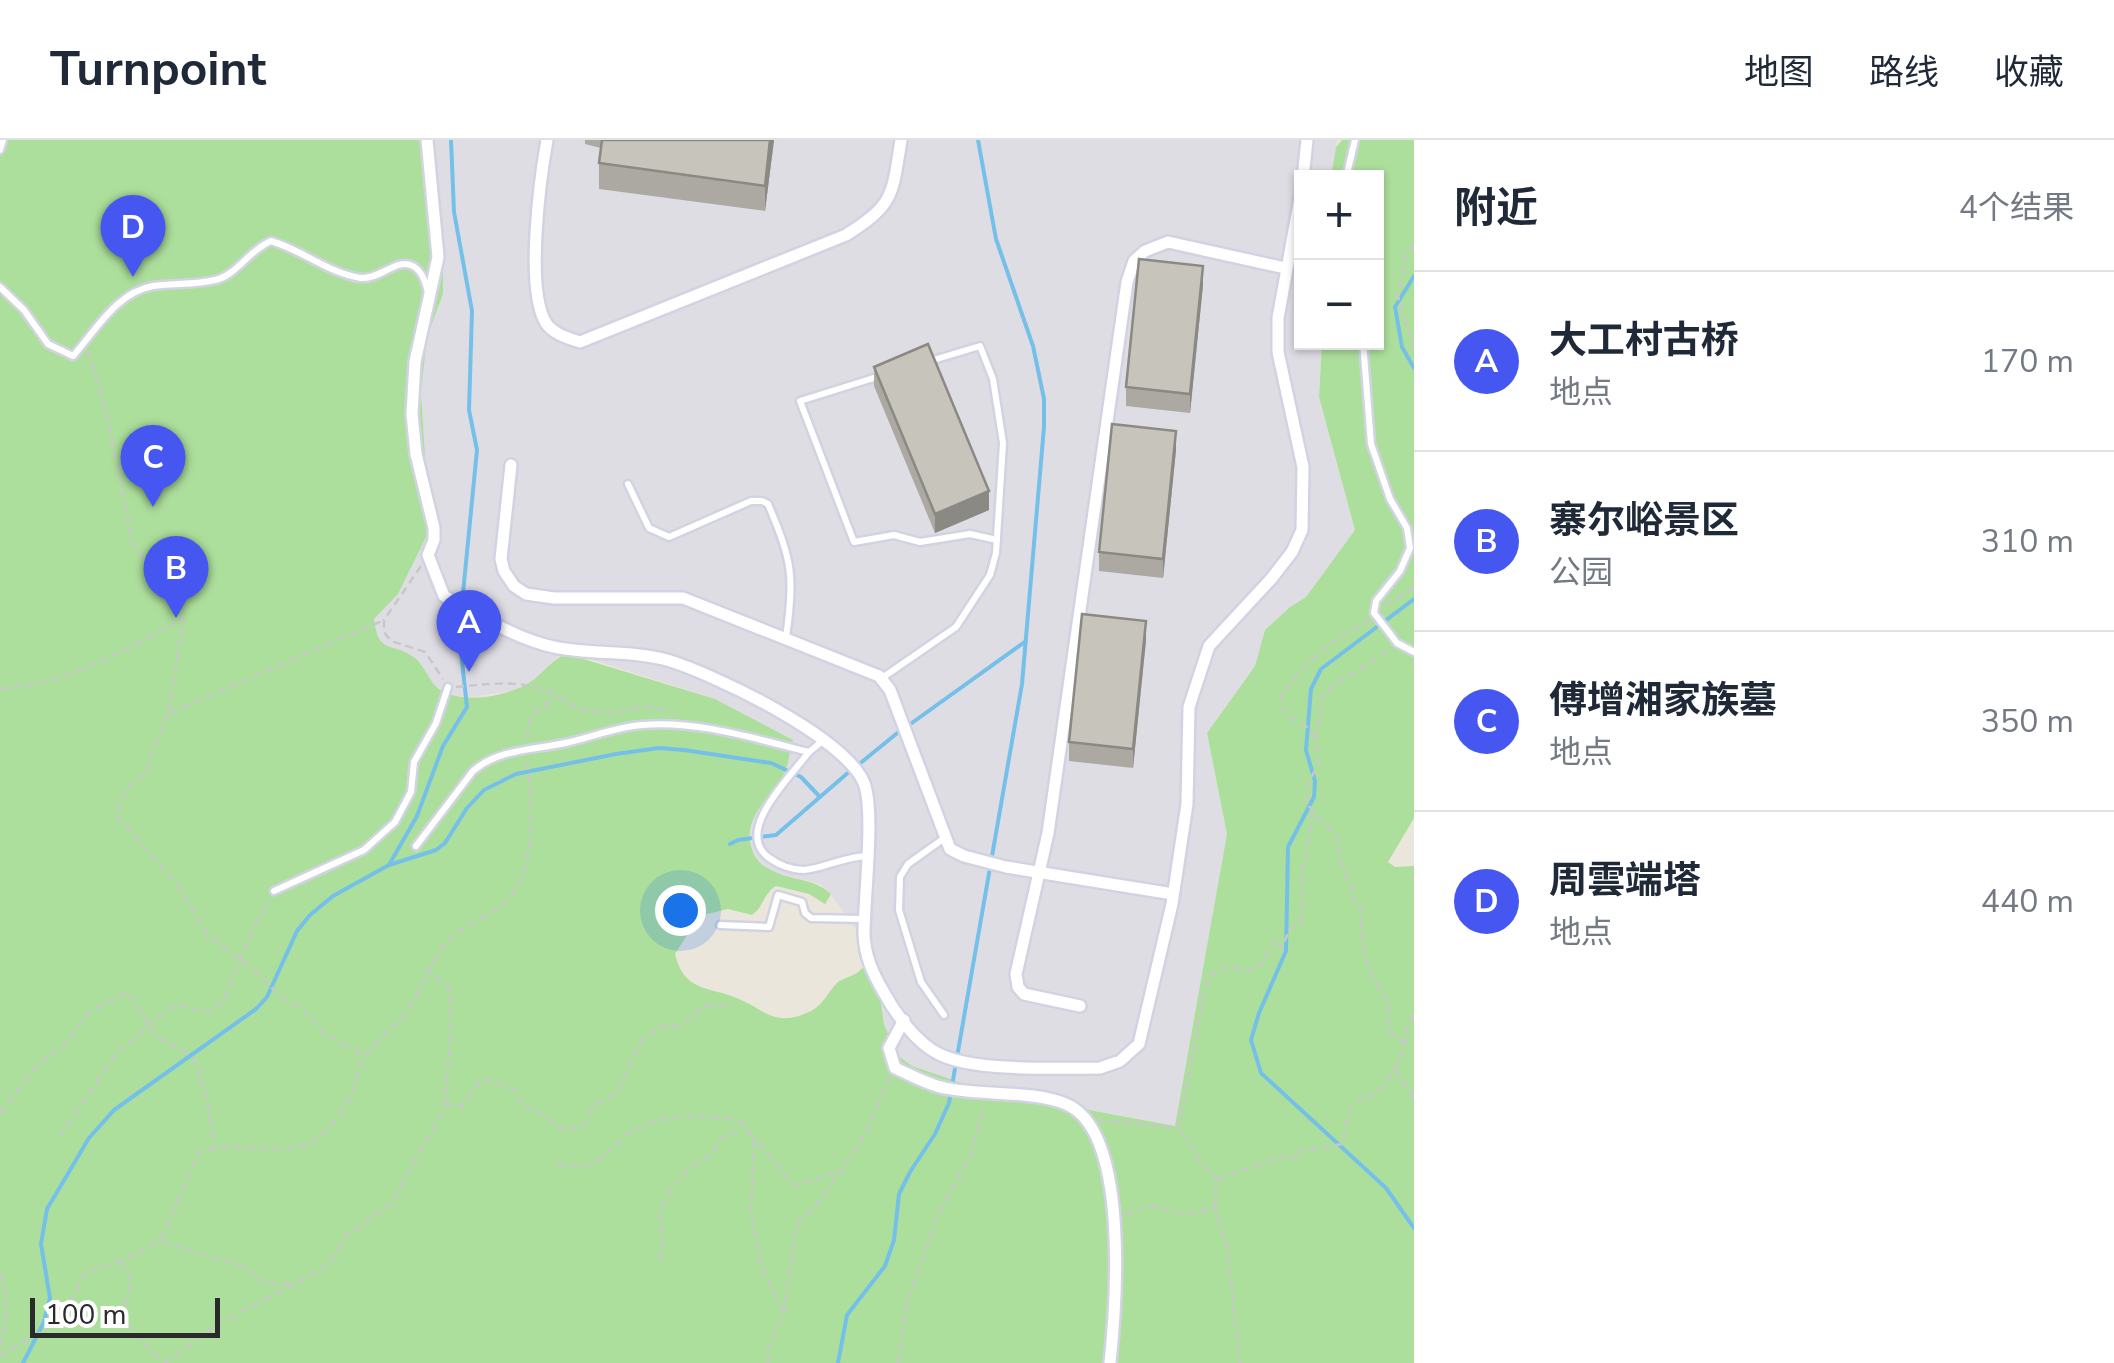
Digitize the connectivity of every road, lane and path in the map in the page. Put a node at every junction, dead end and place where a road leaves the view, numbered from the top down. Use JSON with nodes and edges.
{"nodes":[{"id":1,"x":4,"y":140,"type":"edge"},
{"id":2,"x":427,"y":140,"type":"edge"},
{"id":3,"x":547,"y":140,"type":"edge"},
{"id":4,"x":901,"y":140,"type":"edge"},
{"id":5,"x":1307,"y":140,"type":"edge"},
{"id":6,"x":1355,"y":140,"type":"edge"},
{"id":7,"x":0,"y":150,"type":"edge"},
{"id":8,"x":1304,"y":170,"type":"edge"},
{"id":9,"x":1348,"y":170,"type":"edge"},
{"id":10,"x":1294,"y":225,"type":"edge"},
{"id":11,"x":1414,"y":245,"type":"edge"},
{"id":12,"x":1285,"y":268,"type":"junction"},
{"id":13,"x":0,"y":286,"type":"edge"},
{"id":14,"x":430,"y":299,"type":"junction"},
{"id":15,"x":86,"y":342,"type":"junction"},
{"id":16,"x":1414,"y":348,"type":"edge"},
{"id":17,"x":1364,"y":350,"type":"edge"},
{"id":18,"x":926,"y":362,"type":"edge"},
{"id":19,"x":890,"y":373,"type":"edge"},
{"id":20,"x":511,"y":465,"type":"dead end"},
{"id":21,"x":628,"y":484,"type":"dead end"},
{"id":22,"x":997,"y":540,"type":"junction"},
{"id":23,"x":428,"y":555,"type":"junction"},
{"id":24,"x":1414,"y":587,"type":"edge"},
{"id":25,"x":1376,"y":617,"type":"junction"},
{"id":26,"x":184,"y":618,"type":"junction"},
{"id":27,"x":384,"y":620,"type":"junction"},
{"id":28,"x":786,"y":639,"type":"junction"},
{"id":29,"x":1397,"y":644,"type":"junction"},
{"id":30,"x":1414,"y":652,"type":"edge"},
{"id":31,"x":881,"y":679,"type":"junction"},
{"id":32,"x":452,"y":687,"type":"junction"},
{"id":33,"x":0,"y":688,"type":"edge"},
{"id":34,"x":556,"y":696,"type":"junction"},
{"id":35,"x":168,"y":714,"type":"junction"},
{"id":36,"x":686,"y":726,"type":"junction"},
{"id":37,"x":825,"y":739,"type":"junction"},
{"id":38,"x":1316,"y":740,"type":"junction"},
{"id":39,"x":527,"y":749,"type":"junction"},
{"id":40,"x":809,"y":752,"type":"junction"},
{"id":41,"x":1312,"y":808,"type":"junction"},
{"id":42,"x":946,"y":837,"type":"junction"},
{"id":43,"x":416,"y":846,"type":"dead end"},
{"id":44,"x":866,"y":856,"type":"junction"},
{"id":45,"x":1039,"y":872,"type":"junction"},
{"id":46,"x":274,"y":891,"type":"joint"},
{"id":47,"x":1173,"y":894,"type":"junction"},
{"id":48,"x":864,"y":919,"type":"junction"},
{"id":49,"x":720,"y":925,"type":"dead end"},
{"id":50,"x":242,"y":961,"type":"junction"},
{"id":51,"x":428,"y":969,"type":"junction"},
{"id":52,"x":732,"y":1004,"type":"dead end"},
{"id":53,"x":1080,"y":1006,"type":"dead end"},
{"id":54,"x":944,"y":1016,"type":"dead end"},
{"id":55,"x":1414,"y":1017,"type":"edge"},
{"id":56,"x":904,"y":1020,"type":"junction"},
{"id":57,"x":148,"y":1025,"type":"junction"},
{"id":58,"x":1404,"y":1043,"type":"junction"},
{"id":59,"x":364,"y":1056,"type":"junction"},
{"id":60,"x":1396,"y":1062,"type":"junction"},
{"id":61,"x":895,"y":1068,"type":"junction"},
{"id":62,"x":986,"y":1094,"type":"junction"},
{"id":63,"x":1414,"y":1099,"type":"edge"},
{"id":64,"x":445,"y":1103,"type":"junction"},
{"id":65,"x":0,"y":1113,"type":"edge"},
{"id":66,"x":1087,"y":1118,"type":"junction"},
{"id":67,"x":744,"y":1127,"type":"junction"},
{"id":68,"x":1179,"y":1128,"type":"junction"},
{"id":69,"x":59,"y":1136,"type":"dead end"},
{"id":70,"x":215,"y":1145,"type":"junction"},
{"id":71,"x":557,"y":1164,"type":"dead end"},
{"id":72,"x":837,"y":1173,"type":"junction"},
{"id":73,"x":1216,"y":1179,"type":"junction"},
{"id":74,"x":1215,"y":1206,"type":"junction"},
{"id":75,"x":1113,"y":1219,"type":"junction"},
{"id":76,"x":160,"y":1241,"type":"junction"},
{"id":77,"x":659,"y":1259,"type":"dead end"},
{"id":78,"x":120,"y":1261,"type":"junction"},
{"id":79,"x":0,"y":1274,"type":"edge"},
{"id":80,"x":295,"y":1283,"type":"junction"},
{"id":81,"x":784,"y":1314,"type":"junction"},
{"id":82,"x":0,"y":1346,"type":"edge"},
{"id":83,"x":0,"y":1356,"type":"edge"},
{"id":84,"x":164,"y":1363,"type":"edge"},
{"id":85,"x":768,"y":1363,"type":"edge"},
{"id":86,"x":898,"y":1363,"type":"edge"},
{"id":87,"x":1110,"y":1363,"type":"edge"},
{"id":88,"x":1240,"y":1363,"type":"edge"}],
"edges":[{"from":1,"to":7,"type":"lane"},
{"from":2,"to":14,"type":"street"},
{"from":3,"to":4,"type":"street"},
{"from":5,"to":8,"type":"street"},
{"from":6,"to":9,"type":"lane"},
{"from":10,"to":12,"type":"street"},
{"from":11,"to":16,"type":"path"},
{"from":12,"to":45,"type":"street"},
{"from":12,"to":47,"type":"street"},
{"from":13,"to":15,"type":"lane"},
{"from":14,"to":15,"type":"lane"},
{"from":14,"to":23,"type":"street"},
{"from":15,"to":26,"type":"path"},
{"from":17,"to":25,"type":"lane"},
{"from":18,"to":22,"type":"lane"},
{"from":19,"to":22,"type":"lane"},
{"from":20,"to":28,"type":"street"},
{"from":21,"to":28,"type":"lane"},
{"from":22,"to":31,"type":"lane"},
{"from":23,"to":27,"type":"path"},
{"from":23,"to":37,"type":"street"},
{"from":24,"to":25,"type":"path"},
{"from":25,"to":29,"type":"lane"},
{"from":25,"to":38,"type":"path"},
{"from":26,"to":33,"type":"path"},
{"from":26,"to":35,"type":"path"},
{"from":27,"to":32,"type":"path"},
{"from":27,"to":35,"type":"path"},
{"from":28,"to":31,"type":"street"},
{"from":29,"to":30,"type":"lane"},
{"from":29,"to":38,"type":"path"},
{"from":31,"to":42,"type":"street"},
{"from":32,"to":34,"type":"path"},
{"from":32,"to":46,"type":"lane"},
{"from":34,"to":36,"type":"path"},
{"from":34,"to":39,"type":"path"},
{"from":35,"to":50,"type":"path"},
{"from":36,"to":39,"type":"lane"},
{"from":36,"to":40,"type":"lane"},
{"from":37,"to":40,"type":"lane"},
{"from":37,"to":44,"type":"street"},
{"from":38,"to":41,"type":"path"},
{"from":39,"to":43,"type":"lane"},
{"from":39,"to":51,"type":"path"},
{"from":40,"to":44,"type":"lane"},
{"from":41,"to":58,"type":"path"},
{"from":41,"to":68,"type":"path"},
{"from":42,"to":45,"type":"street"},
{"from":42,"to":54,"type":"lane"},
{"from":44,"to":48,"type":"street"},
{"from":45,"to":47,"type":"street"},
{"from":45,"to":53,"type":"street"},
{"from":46,"to":50,"type":"path"},
{"from":47,"to":56,"type":"street"},
{"from":48,"to":49,"type":"lane"},
{"from":48,"to":56,"type":"street"},
{"from":50,"to":57,"type":"path"},
{"from":50,"to":59,"type":"path"},
{"from":51,"to":59,"type":"path"},
{"from":51,"to":64,"type":"path"},
{"from":52,"to":64,"type":"path"},
{"from":55,"to":58,"type":"path"},
{"from":56,"to":61,"type":"street"},
{"from":57,"to":65,"type":"path"},
{"from":57,"to":69,"type":"path"},
{"from":57,"to":70,"type":"path"},
{"from":58,"to":60,"type":"path"},
{"from":59,"to":70,"type":"path"},
{"from":60,"to":63,"type":"path"},
{"from":60,"to":73,"type":"path"},
{"from":61,"to":62,"type":"street"},
{"from":61,"to":72,"type":"path"},
{"from":62,"to":66,"type":"street"},
{"from":62,"to":86,"type":"path"},
{"from":64,"to":80,"type":"path"},
{"from":66,"to":68,"type":"path"},
{"from":66,"to":75,"type":"street"},
{"from":67,"to":71,"type":"path"},
{"from":67,"to":72,"type":"path"},
{"from":67,"to":77,"type":"path"},
{"from":67,"to":81,"type":"path"},
{"from":68,"to":73,"type":"path"},
{"from":70,"to":76,"type":"path"},
{"from":72,"to":81,"type":"path"},
{"from":73,"to":74,"type":"path"},
{"from":74,"to":75,"type":"path"},
{"from":74,"to":88,"type":"path"},
{"from":75,"to":87,"type":"street"},
{"from":76,"to":78,"type":"path"},
{"from":76,"to":80,"type":"path"},
{"from":78,"to":83,"type":"path"},
{"from":78,"to":84,"type":"path"},
{"from":79,"to":82,"type":"path"},
{"from":80,"to":84,"type":"path"},
{"from":81,"to":85,"type":"path"}]}
